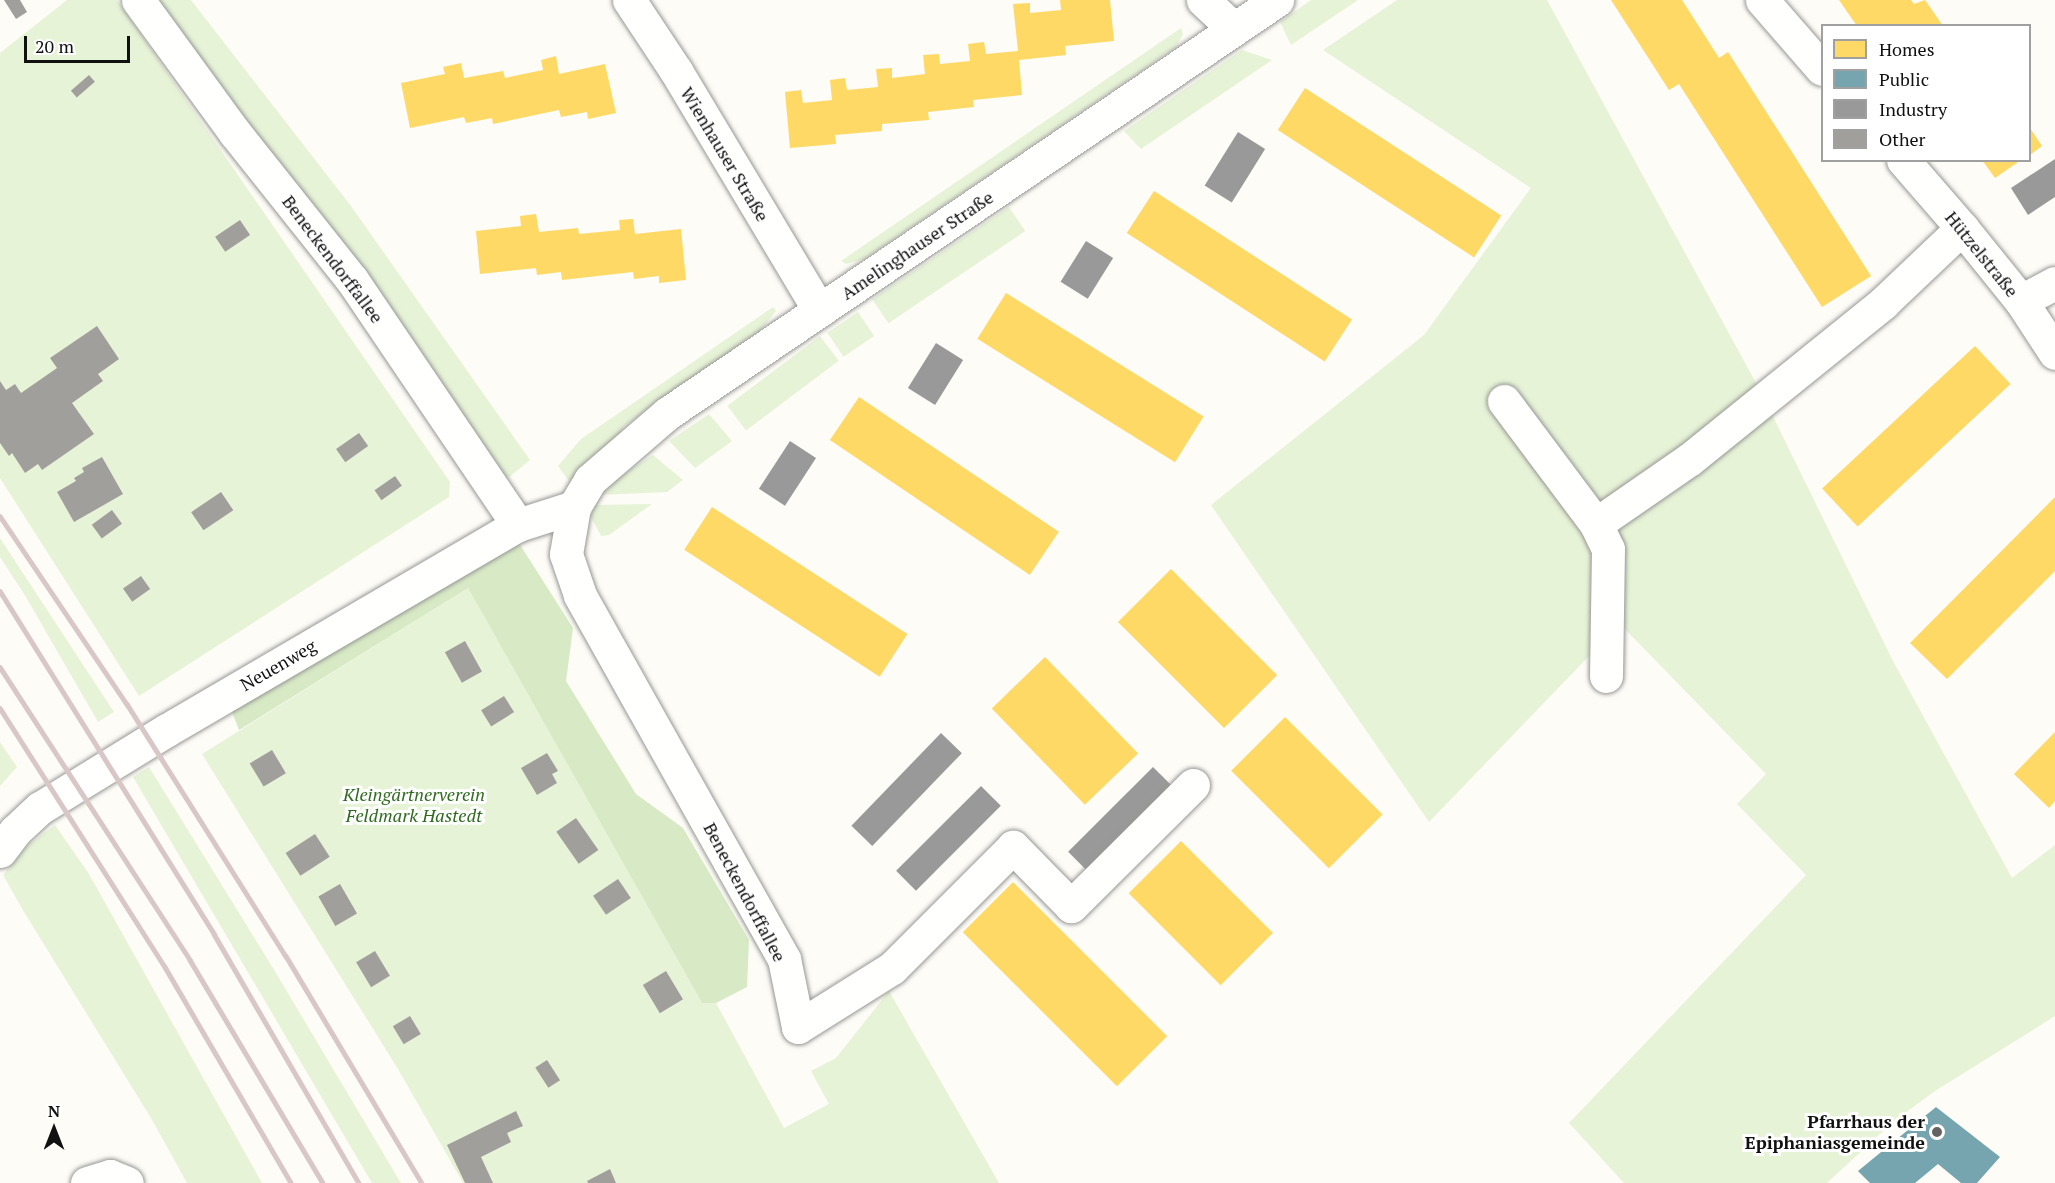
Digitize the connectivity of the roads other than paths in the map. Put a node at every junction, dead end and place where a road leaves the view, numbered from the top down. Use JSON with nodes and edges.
{"nodes":[{"id":1,"x":138,"y":0,"type":"edge"},
{"id":2,"x":629,"y":0,"type":"edge"},
{"id":3,"x":1203,"y":0,"type":"edge"},
{"id":4,"x":1277,"y":0,"type":"edge"},
{"id":5,"x":1762,"y":0,"type":"edge"},
{"id":6,"x":1234,"y":29,"type":"junction"},
{"id":7,"x":1821,"y":68,"type":"edge"},
{"id":8,"x":1905,"y":162,"type":"edge"},
{"id":9,"x":1962,"y":228,"type":"junction"},
{"id":10,"x":2055,"y":283,"type":"edge"},
{"id":11,"x":2021,"y":302,"type":"junction"},
{"id":12,"x":819,"y":310,"type":"junction"},
{"id":13,"x":2055,"y":353,"type":"edge"},
{"id":14,"x":1504,"y":401,"type":"dead end"},
{"id":15,"x":574,"y":507,"type":"junction"},
{"id":16,"x":1596,"y":524,"type":"junction"},
{"id":17,"x":518,"y":525,"type":"junction"},
{"id":18,"x":1606,"y":676,"type":"dead end"},
{"id":19,"x":1193,"y":785,"type":"dead end"},
{"id":20,"x":0,"y":851,"type":"edge"},
{"id":21,"x":87,"y":1183,"type":"edge"},
{"id":22,"x":127,"y":1183,"type":"edge"}],
"edges":[{"from":1,"to":17,"type":"street","name":"Beneckendorffallee"},
{"from":2,"to":12,"type":"street","name":"Wienhauser Straße"},
{"from":3,"to":6,"type":"street"},
{"from":4,"to":6,"type":"street","name":"Amelinghauser Straße"},
{"from":5,"to":7,"type":"street"},
{"from":6,"to":12,"type":"street","name":"Amelinghauser Straße"},
{"from":8,"to":9,"type":"street","name":"Hützelstraße"},
{"from":9,"to":11,"type":"street","name":"Hützelstraße"},
{"from":9,"to":16,"type":"street"},
{"from":10,"to":11,"type":"street"},
{"from":11,"to":13,"type":"street","name":"Hützelstraße"},
{"from":12,"to":15,"type":"street","name":"Amelinghauser Straße"},
{"from":14,"to":16,"type":"street"},
{"from":15,"to":17,"type":"street","name":"Neuenweg"},
{"from":15,"to":19,"type":"street","name":"Beneckendorffallee"},
{"from":16,"to":18,"type":"street"},
{"from":17,"to":20,"type":"street","name":"Neuenweg"},
{"from":21,"to":22,"type":"street"}]}
